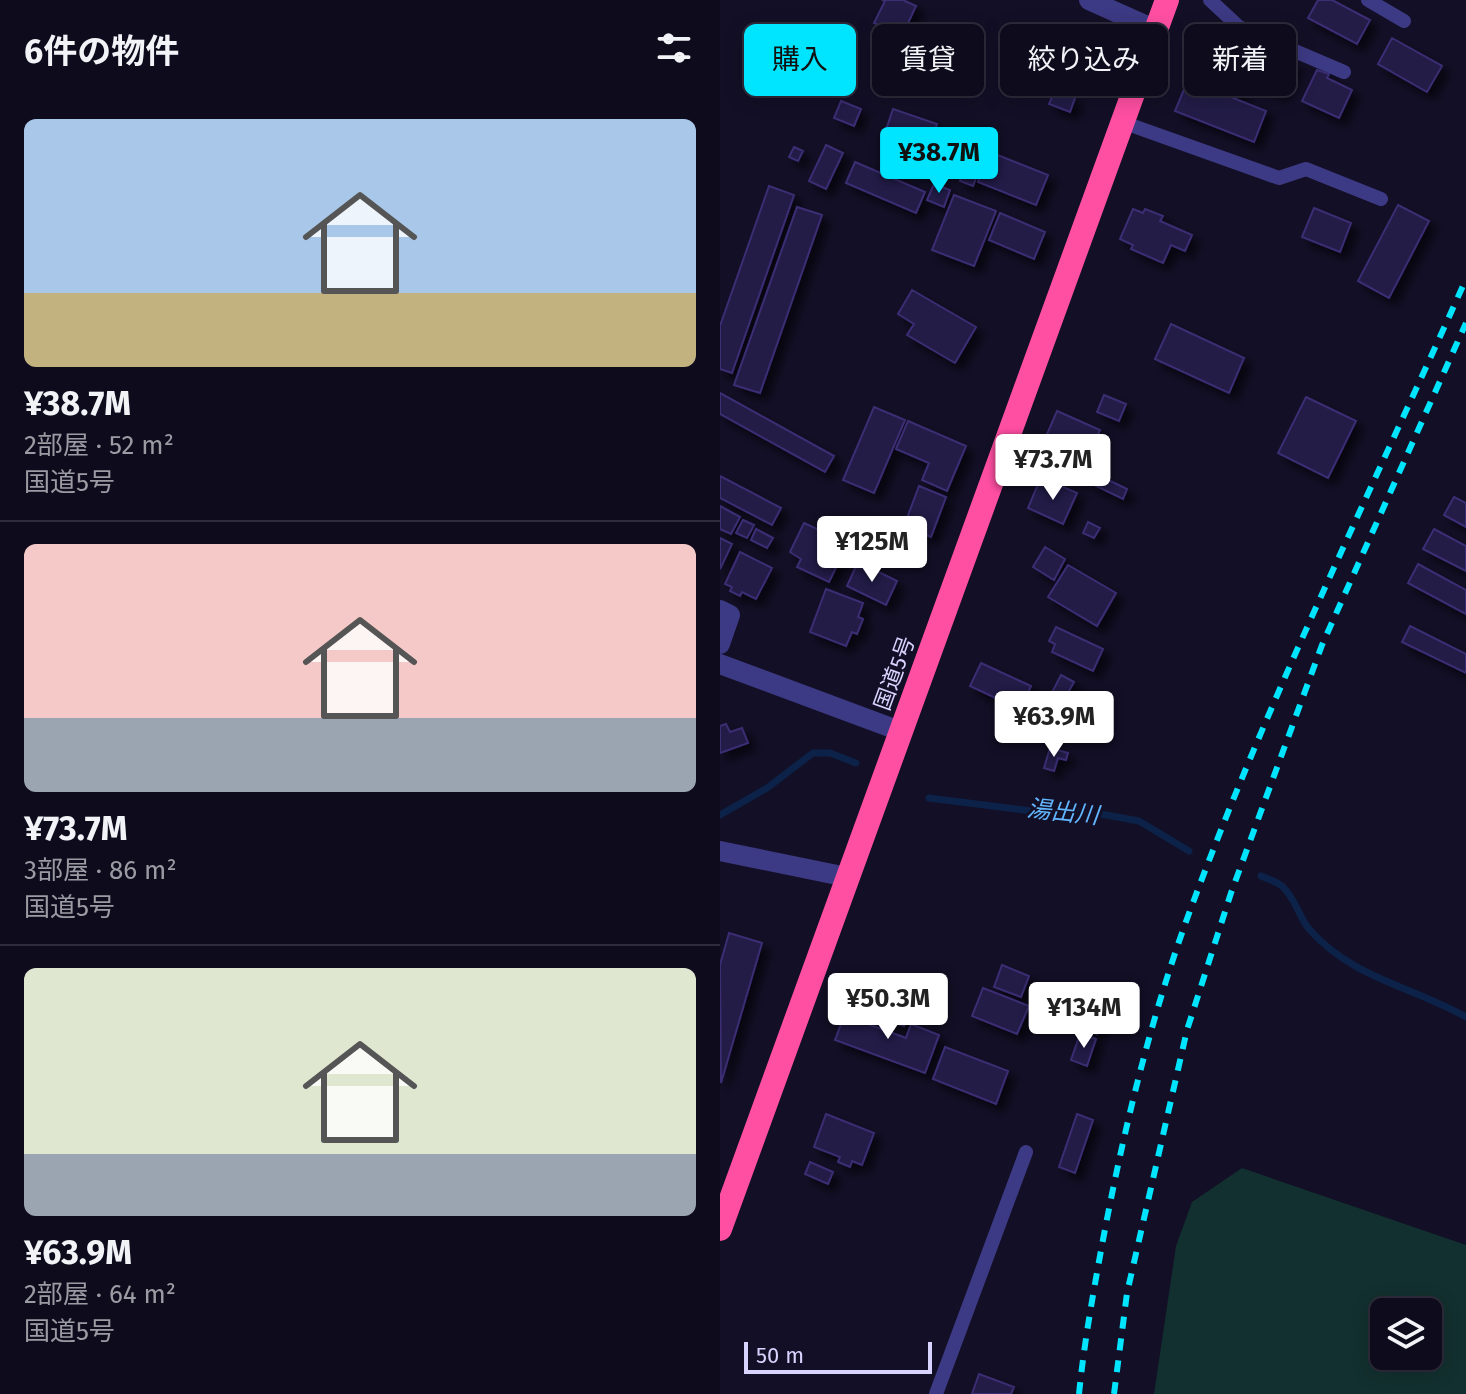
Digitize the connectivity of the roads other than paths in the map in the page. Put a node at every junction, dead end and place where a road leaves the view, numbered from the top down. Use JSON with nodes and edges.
{"nodes":[{"id":1,"x":1089,"y":0,"type":"edge"},
{"id":2,"x":1167,"y":0,"type":"edge"},
{"id":3,"x":1210,"y":0,"type":"edge"},
{"id":4,"x":1368,"y":0,"type":"edge"},
{"id":5,"x":1404,"y":21,"type":"dead end"},
{"id":6,"x":1143,"y":24,"type":"edge"},
{"id":7,"x":1158,"y":24,"type":"edge"},
{"id":8,"x":1344,"y":72,"type":"dead end"},
{"id":9,"x":1132,"y":96,"type":"edge"},
{"id":10,"x":1122,"y":122,"type":"junction"},
{"id":11,"x":1381,"y":199,"type":"dead end"},
{"id":12,"x":720,"y":610,"type":"edge"},
{"id":13,"x":720,"y":644,"type":"edge"},
{"id":14,"x":720,"y":664,"type":"edge"},
{"id":15,"x":900,"y":731,"type":"junction"},
{"id":16,"x":720,"y":851,"type":"edge"},
{"id":17,"x":847,"y":877,"type":"junction"},
{"id":18,"x":1026,"y":1152,"type":"dead end"},
{"id":19,"x":720,"y":1229,"type":"edge"},
{"id":20,"x":936,"y":1394,"type":"edge"}],
"edges":[{"from":1,"to":6,"type":"street"},
{"from":2,"to":7,"type":"highway","name":"国道5号"},
{"from":3,"to":8,"type":"lane"},
{"from":4,"to":5,"type":"lane"},
{"from":9,"to":10,"type":"highway","name":"国道5号"},
{"from":10,"to":11,"type":"lane"},
{"from":10,"to":15,"type":"highway","name":"国道5号"},
{"from":12,"to":13,"type":"street"},
{"from":14,"to":15,"type":"street"},
{"from":15,"to":17,"type":"highway","name":"国道5号"},
{"from":16,"to":17,"type":"street"},
{"from":17,"to":19,"type":"highway","name":"国道5号"},
{"from":18,"to":20,"type":"lane"}]}
